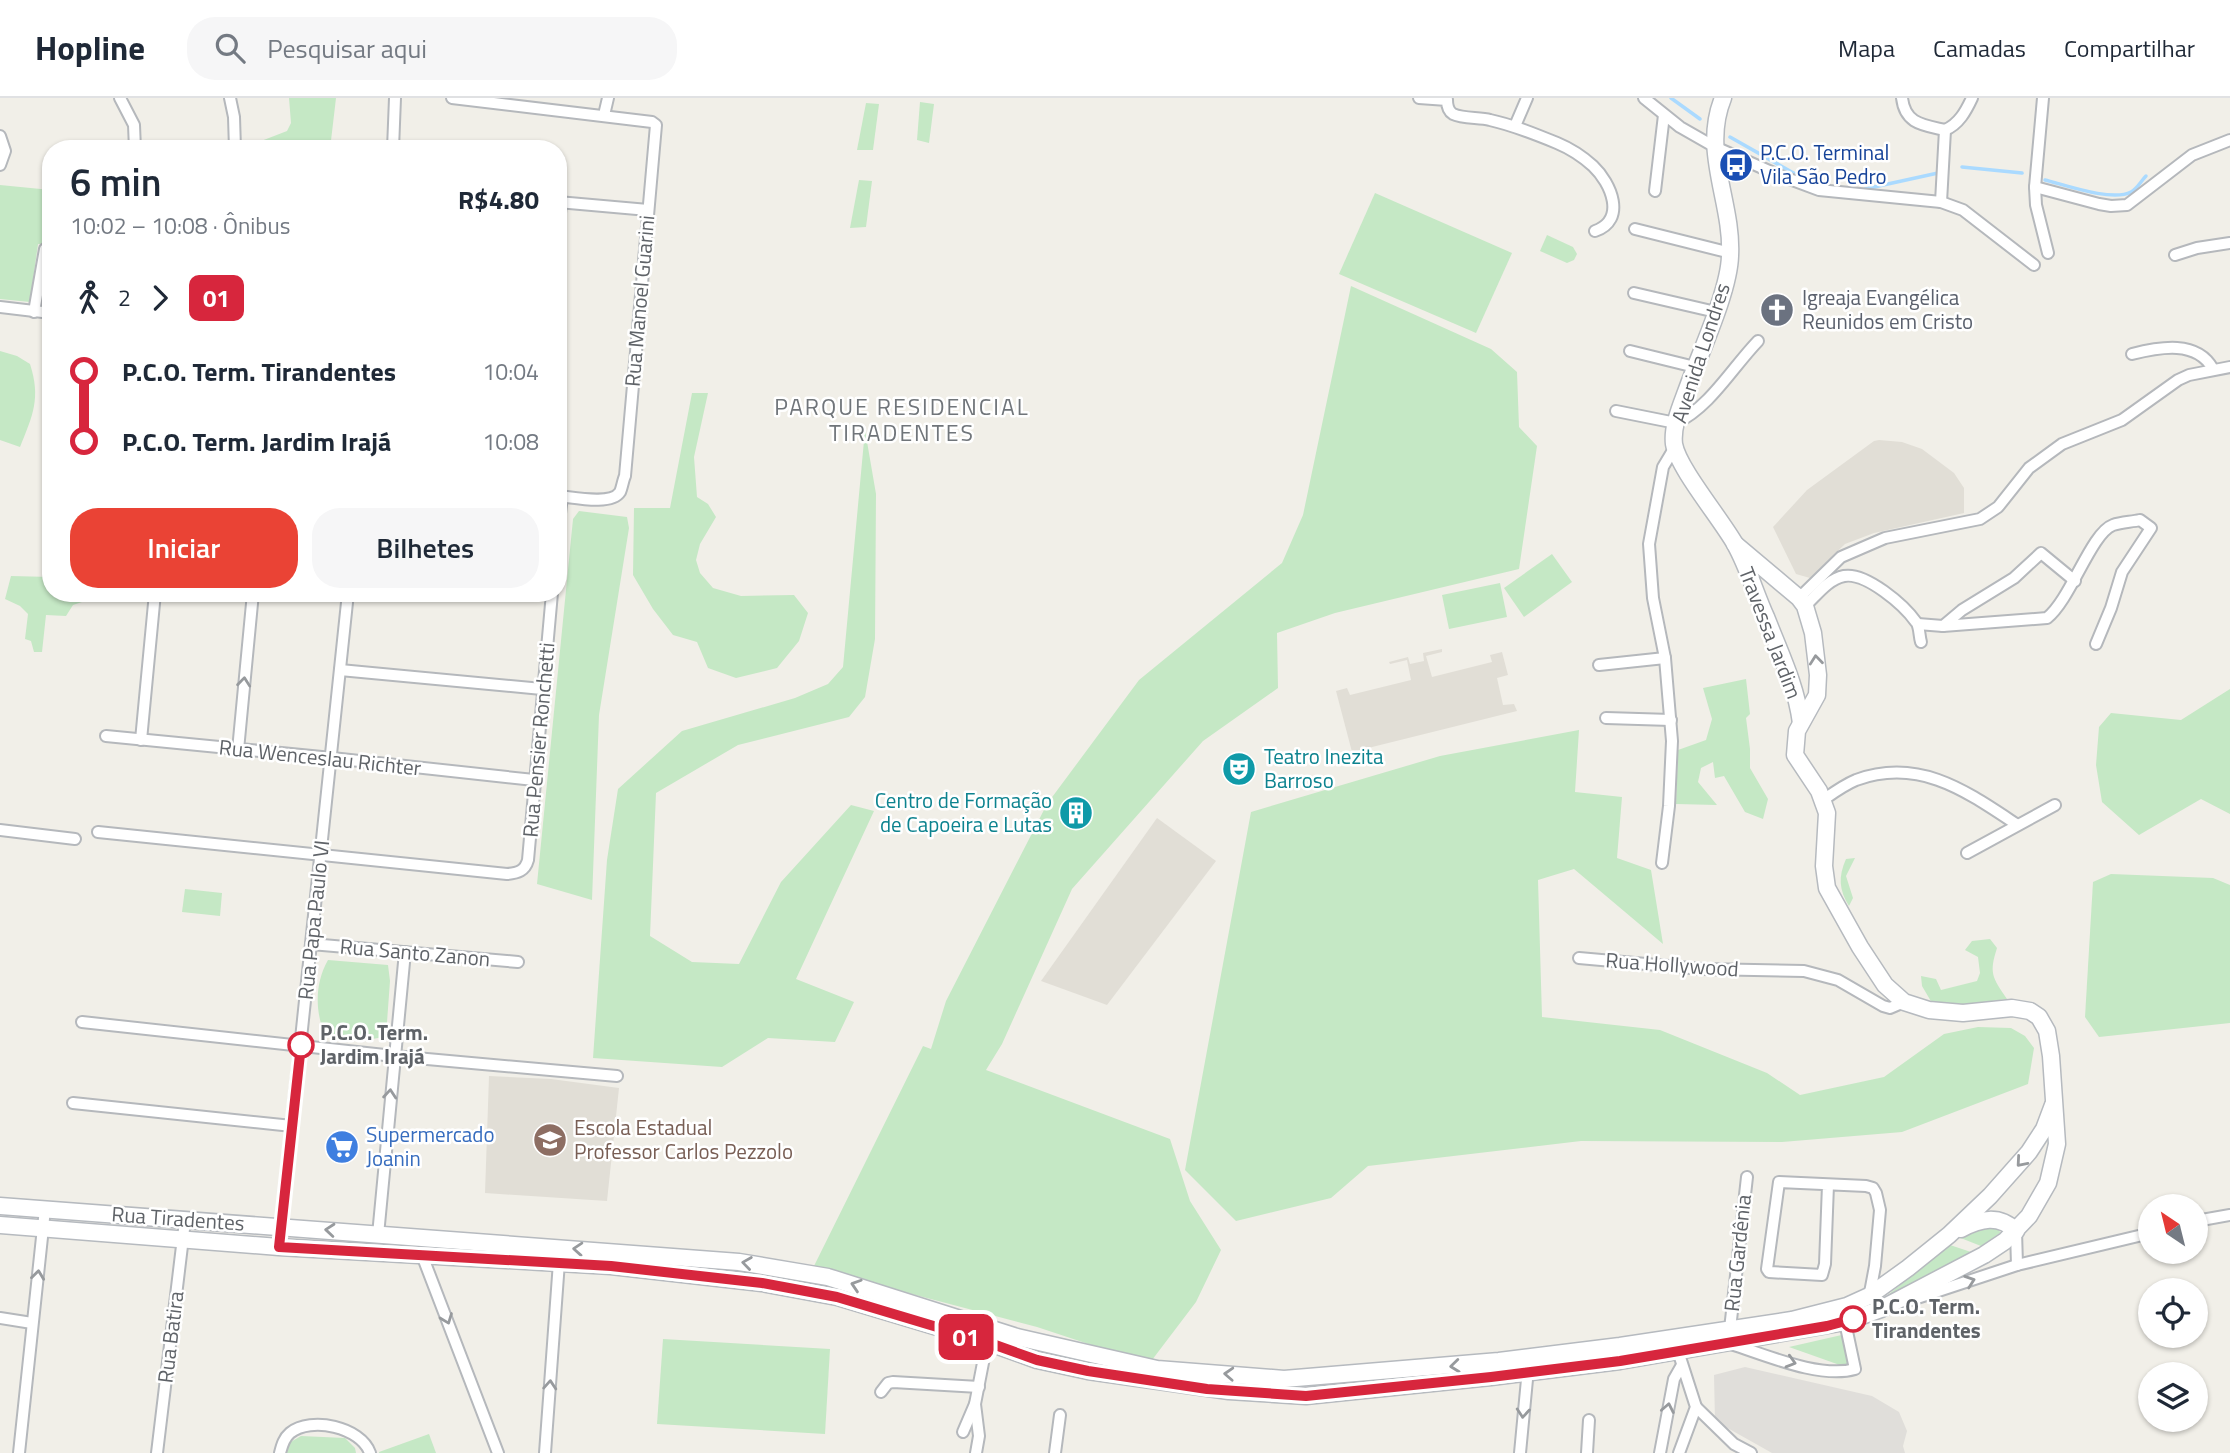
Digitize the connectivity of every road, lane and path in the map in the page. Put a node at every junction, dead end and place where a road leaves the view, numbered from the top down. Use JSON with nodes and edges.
{"nodes":[{"id":1,"x":120,"y":98,"type":"edge"},
{"id":2,"x":230,"y":98,"type":"edge"},
{"id":3,"x":395,"y":98,"type":"edge"},
{"id":4,"x":452,"y":98,"type":"edge"},
{"id":5,"x":608,"y":98,"type":"edge"},
{"id":6,"x":1419,"y":98,"type":"edge"},
{"id":7,"x":1527,"y":98,"type":"edge"},
{"id":8,"x":1644,"y":98,"type":"edge"},
{"id":9,"x":1723,"y":98,"type":"edge"},
{"id":10,"x":1902,"y":98,"type":"edge"},
{"id":11,"x":1972,"y":98,"type":"edge"},
{"id":12,"x":2043,"y":98,"type":"edge"},
{"id":13,"x":1447,"y":99,"type":"edge"},
{"id":14,"x":604,"y":115,"type":"junction"},
{"id":15,"x":1664,"y":115,"type":"junction"},
{"id":16,"x":1515,"y":127,"type":"junction"},
{"id":17,"x":1945,"y":130,"type":"junction"},
{"id":18,"x":0,"y":136,"type":"edge"},
{"id":19,"x":135,"y":140,"type":"edge"},
{"id":20,"x":235,"y":140,"type":"edge"},
{"id":21,"x":393,"y":140,"type":"edge"},
{"id":22,"x":2230,"y":140,"type":"edge"},
{"id":23,"x":1715,"y":147,"type":"junction"},
{"id":24,"x":0,"y":165,"type":"edge"},
{"id":25,"x":2035,"y":187,"type":"junction"},
{"id":26,"x":1655,"y":191,"type":"dead end"},
{"id":27,"x":1941,"y":202,"type":"junction"},
{"id":28,"x":567,"y":203,"type":"edge"},
{"id":29,"x":648,"y":210,"type":"junction"},
{"id":30,"x":1635,"y":229,"type":"dead end"},
{"id":31,"x":1595,"y":231,"type":"dead end"},
{"id":32,"x":2230,"y":243,"type":"edge"},
{"id":33,"x":1731,"y":253,"type":"junction"},
{"id":34,"x":2048,"y":254,"type":"dead end"},
{"id":35,"x":2175,"y":255,"type":"dead end"},
{"id":36,"x":2034,"y":265,"type":"dead end"},
{"id":37,"x":42,"y":266,"type":"edge"},
{"id":38,"x":1634,"y":293,"type":"dead end"},
{"id":39,"x":0,"y":307,"type":"edge"},
{"id":40,"x":34,"y":312,"type":"junction"},
{"id":41,"x":42,"y":312,"type":"edge"},
{"id":42,"x":1716,"y":312,"type":"junction"},
{"id":43,"x":1758,"y":341,"type":"dead end"},
{"id":44,"x":1630,"y":351,"type":"dead end"},
{"id":45,"x":2132,"y":354,"type":"dead end"},
{"id":46,"x":1695,"y":367,"type":"junction"},
{"id":47,"x":2230,"y":367,"type":"edge"},
{"id":48,"x":2213,"y":369,"type":"junction"},
{"id":49,"x":1616,"y":411,"type":"dead end"},
{"id":50,"x":1676,"y":423,"type":"junction"},
{"id":51,"x":1675,"y":447,"type":"junction"},
{"id":52,"x":567,"y":497,"type":"edge"},
{"id":53,"x":1735,"y":544,"type":"junction"},
{"id":54,"x":1770,"y":573,"type":"junction"},
{"id":55,"x":1753,"y":581,"type":"junction"},
{"id":56,"x":2075,"y":581,"type":"junction"},
{"id":57,"x":154,"y":602,"type":"edge"},
{"id":58,"x":252,"y":602,"type":"edge"},
{"id":59,"x":347,"y":602,"type":"edge"},
{"id":60,"x":551,"y":602,"type":"edge"},
{"id":61,"x":1802,"y":602,"type":"junction"},
{"id":62,"x":1918,"y":624,"type":"junction"},
{"id":63,"x":1942,"y":626,"type":"junction"},
{"id":64,"x":1921,"y":642,"type":"dead end"},
{"id":65,"x":2096,"y":644,"type":"dead end"},
{"id":66,"x":1665,"y":658,"type":"junction"},
{"id":67,"x":1599,"y":665,"type":"dead end"},
{"id":68,"x":340,"y":670,"type":"junction"},
{"id":69,"x":542,"y":689,"type":"junction"},
{"id":70,"x":1805,"y":705,"type":"junction"},
{"id":71,"x":1606,"y":718,"type":"dead end"},
{"id":72,"x":1671,"y":720,"type":"junction"},
{"id":73,"x":106,"y":736,"type":"dead end"},
{"id":74,"x":141,"y":740,"type":"junction"},
{"id":75,"x":238,"y":750,"type":"junction"},
{"id":76,"x":332,"y":758,"type":"junction"},
{"id":77,"x":534,"y":780,"type":"junction"},
{"id":78,"x":1823,"y":800,"type":"junction"},
{"id":79,"x":2055,"y":805,"type":"dead end"},
{"id":80,"x":2016,"y":824,"type":"junction"},
{"id":81,"x":0,"y":830,"type":"edge"},
{"id":82,"x":98,"y":832,"type":"dead end"},
{"id":83,"x":75,"y":839,"type":"dead end"},
{"id":84,"x":1967,"y":852,"type":"dead end"},
{"id":85,"x":320,"y":855,"type":"junction"},
{"id":86,"x":1662,"y":863,"type":"dead end"},
{"id":87,"x":312,"y":944,"type":"junction"},
{"id":88,"x":405,"y":952,"type":"junction"},
{"id":89,"x":1579,"y":958,"type":"dead end"},
{"id":90,"x":518,"y":962,"type":"dead end"},
{"id":91,"x":1904,"y":1002,"type":"junction"},
{"id":92,"x":82,"y":1022,"type":"dead end"},
{"id":93,"x":301,"y":1045,"type":"junction"},
{"id":94,"x":394,"y":1056,"type":"junction"},
{"id":95,"x":617,"y":1076,"type":"dead end"},
{"id":96,"x":74,"y":1103,"type":"dead end"},
{"id":97,"x":2054,"y":1103,"type":"junction"},
{"id":98,"x":292,"y":1126,"type":"junction"},
{"id":99,"x":1747,"y":1177,"type":"dead end"},
{"id":100,"x":1828,"y":1185,"type":"junction"},
{"id":101,"x":0,"y":1206,"type":"edge"},
{"id":102,"x":45,"y":1209,"type":"junction"},
{"id":103,"x":2230,"y":1215,"type":"edge"},
{"id":104,"x":2208,"y":1220,"type":"edge"},
{"id":105,"x":185,"y":1221,"type":"junction"},
{"id":106,"x":0,"y":1225,"type":"edge"},
{"id":107,"x":282,"y":1226,"type":"junction"},
{"id":108,"x":44,"y":1227,"type":"junction"},
{"id":109,"x":2016,"y":1231,"type":"junction"},
{"id":110,"x":378,"y":1235,"type":"junction"},
{"id":111,"x":1949,"y":1235,"type":"junction"},
{"id":112,"x":2138,"y":1236,"type":"edge"},
{"id":113,"x":183,"y":1238,"type":"junction"},
{"id":114,"x":279,"y":1247,"type":"junction"},
{"id":115,"x":422,"y":1255,"type":"junction"},
{"id":116,"x":704,"y":1259,"type":"junction"},
{"id":117,"x":559,"y":1262,"type":"junction"},
{"id":118,"x":2017,"y":1265,"type":"junction"},
{"id":119,"x":1875,"y":1266,"type":"junction"},
{"id":120,"x":697,"y":1275,"type":"junction"},
{"id":121,"x":821,"y":1275,"type":"junction"},
{"id":122,"x":1892,"y":1281,"type":"junction"},
{"id":123,"x":814,"y":1292,"type":"junction"},
{"id":124,"x":891,"y":1296,"type":"junction"},
{"id":125,"x":1870,"y":1296,"type":"junction"},
{"id":126,"x":1881,"y":1309,"type":"junction"},
{"id":127,"x":885,"y":1312,"type":"junction"},
{"id":128,"x":1819,"y":1314,"type":"junction"},
{"id":129,"x":0,"y":1318,"type":"edge"},
{"id":130,"x":1845,"y":1322,"type":"junction"},
{"id":131,"x":32,"y":1323,"type":"junction"},
{"id":132,"x":989,"y":1335,"type":"junction"},
{"id":133,"x":1729,"y":1336,"type":"junction"},
{"id":134,"x":1680,"y":1358,"type":"junction"},
{"id":135,"x":1528,"y":1365,"type":"junction"},
{"id":136,"x":979,"y":1387,"type":"junction"},
{"id":137,"x":881,"y":1392,"type":"dead end"},
{"id":138,"x":975,"y":1404,"type":"junction"},
{"id":139,"x":1696,"y":1407,"type":"junction"},
{"id":140,"x":1060,"y":1415,"type":"dead end"},
{"id":141,"x":1589,"y":1420,"type":"dead end"},
{"id":142,"x":963,"y":1432,"type":"dead end"},
{"id":143,"x":1055,"y":1452,"type":"edge"},
{"id":144,"x":19,"y":1453,"type":"edge"},
{"id":145,"x":157,"y":1453,"type":"edge"},
{"id":146,"x":280,"y":1453,"type":"edge"},
{"id":147,"x":370,"y":1453,"type":"edge"},
{"id":148,"x":498,"y":1453,"type":"edge"},
{"id":149,"x":545,"y":1453,"type":"edge"},
{"id":150,"x":976,"y":1453,"type":"edge"},
{"id":151,"x":1520,"y":1453,"type":"edge"},
{"id":152,"x":1587,"y":1453,"type":"edge"},
{"id":153,"x":1660,"y":1453,"type":"edge"},
{"id":154,"x":1679,"y":1453,"type":"edge"},
{"id":155,"x":1751,"y":1453,"type":"edge"}],
"edges":[{"from":1,"to":19,"type":"street"},
{"from":2,"to":20,"type":"street"},
{"from":3,"to":21,"type":"street"},
{"from":4,"to":14,"type":"street"},
{"from":5,"to":14,"type":"street"},
{"from":6,"to":13,"type":"street"},
{"from":7,"to":16,"type":"street"},
{"from":8,"to":15,"type":"street"},
{"from":9,"to":23,"type":"street","name":"Avenida Londres"},
{"from":10,"to":17,"type":"street"},
{"from":11,"to":17,"type":"street"},
{"from":12,"to":25,"type":"street"},
{"from":13,"to":16,"type":"street"},
{"from":14,"to":29,"type":"street","name":"Rua Manoel Guarini"},
{"from":15,"to":23,"type":"street"},
{"from":15,"to":26,"type":"street"},
{"from":16,"to":31,"type":"street"},
{"from":17,"to":27,"type":"street"},
{"from":18,"to":24,"type":"street"},
{"from":22,"to":25,"type":"street"},
{"from":23,"to":27,"type":"street"},
{"from":23,"to":33,"type":"street","name":"Avenida Londres"},
{"from":25,"to":34,"type":"street"},
{"from":27,"to":36,"type":"street"},
{"from":28,"to":29,"type":"street"},
{"from":29,"to":52,"type":"street","name":"Rua Manoel Guarini"},
{"from":30,"to":33,"type":"street"},
{"from":32,"to":35,"type":"street"},
{"from":33,"to":42,"type":"street","name":"Avenida Londres"},
{"from":37,"to":40,"type":"street"},
{"from":38,"to":42,"type":"street"},
{"from":39,"to":40,"type":"street"},
{"from":40,"to":41,"type":"street"},
{"from":42,"to":46,"type":"street","name":"Avenida Londres"},
{"from":43,"to":50,"type":"street"},
{"from":44,"to":46,"type":"street"},
{"from":45,"to":48,"type":"street"},
{"from":46,"to":50,"type":"street","name":"Avenida Londres"},
{"from":47,"to":48,"type":"street"},
{"from":48,"to":61,"type":"street"},
{"from":49,"to":50,"type":"street"},
{"from":50,"to":51,"type":"street","name":"Avenida Londres"},
{"from":51,"to":53,"type":"street","name":"Avenida Londres"},
{"from":51,"to":66,"type":"street"},
{"from":53,"to":54,"type":"street"},
{"from":53,"to":55,"type":"street","name":"Travessa Jardim"},
{"from":54,"to":55,"type":"street"},
{"from":54,"to":61,"type":"street"},
{"from":55,"to":70,"type":"street","name":"Travessa Jardim"},
{"from":56,"to":63,"type":"street"},
{"from":56,"to":63,"type":"street"},
{"from":56,"to":65,"type":"street"},
{"from":57,"to":74,"type":"street"},
{"from":75,"to":58,"type":"street","one_way":true},
{"from":59,"to":68,"type":"street","name":"Rua Papa Paulo VI"},
{"from":60,"to":69,"type":"street","name":"Rua Pensier Ronchetti"},
{"from":61,"to":62,"type":"street"},
{"from":70,"to":61,"type":"street","one_way":true},
{"from":62,"to":63,"type":"street"},
{"from":62,"to":64,"type":"street"},
{"from":66,"to":67,"type":"street"},
{"from":66,"to":72,"type":"street"},
{"from":68,"to":69,"type":"street"},
{"from":68,"to":76,"type":"street","name":"Rua Papa Paulo VI"},
{"from":69,"to":77,"type":"street","name":"Rua Pensier Ronchetti"},
{"from":70,"to":78,"type":"street","name":"Travessa Jardim"},
{"from":71,"to":72,"type":"street"},
{"from":72,"to":86,"type":"street"},
{"from":73,"to":74,"type":"street","name":"Rua Wenceslau Richter"},
{"from":74,"to":75,"type":"street","name":"Rua Wenceslau Richter"},
{"from":75,"to":76,"type":"street","name":"Rua Wenceslau Richter"},
{"from":76,"to":77,"type":"street","name":"Rua Wenceslau Richter"},
{"from":76,"to":85,"type":"street","name":"Rua Papa Paulo VI"},
{"from":77,"to":85,"type":"street","name":"Rua Pensier Ronchetti"},
{"from":78,"to":80,"type":"street"},
{"from":78,"to":91,"type":"street"},
{"from":79,"to":80,"type":"street"},
{"from":80,"to":84,"type":"street"},
{"from":81,"to":83,"type":"street"},
{"from":82,"to":85,"type":"street"},
{"from":85,"to":87,"type":"street","name":"Rua Papa Paulo VI"},
{"from":87,"to":88,"type":"street","name":"Rua Santo Zanon"},
{"from":87,"to":93,"type":"street","name":"Rua Papa Paulo VI"},
{"from":88,"to":90,"type":"street","name":"Rua Santo Zanon"},
{"from":88,"to":94,"type":"street"},
{"from":89,"to":91,"type":"street","name":"Rua Hollywood"},
{"from":91,"to":97,"type":"street","name":"Rua Tiradentes"},
{"from":92,"to":93,"type":"street"},
{"from":93,"to":94,"type":"street"},
{"from":93,"to":98,"type":"street","name":"Rua Papa Paulo VI"},
{"from":94,"to":95,"type":"street"},
{"from":110,"to":94,"type":"street","one_way":true},
{"from":96,"to":98,"type":"street"},
{"from":97,"to":109,"type":"street","name":"Rua Tiradentes"},
{"from":97,"to":111,"type":"street","one_way":true},
{"from":98,"to":107,"type":"street","name":"Rua Papa Paulo VI"},
{"from":99,"to":133,"type":"street","name":"Rua Gardênia"},
{"from":100,"to":100,"type":"street"},
{"from":100,"to":119,"type":"street"},
{"from":101,"to":102,"type":"street","name":"Rua Tiradentes"},
{"from":102,"to":105,"type":"street","name":"Rua Tiradentes"},
{"from":102,"to":108,"type":"street"},
{"from":103,"to":104,"type":"street"},
{"from":105,"to":107,"type":"street","name":"Rua Tiradentes"},
{"from":105,"to":113,"type":"street","name":"Rua Batira"},
{"from":106,"to":108,"type":"street","name":"Rua Tiradentes"},
{"from":110,"to":107,"type":"street","name":"Rua Tiradentes","one_way":true},
{"from":107,"to":114,"type":"street","name":"Rua Papa Paulo VI"},
{"from":108,"to":113,"type":"street","name":"Rua Tiradentes"},
{"from":131,"to":108,"type":"street","one_way":true},
{"from":109,"to":111,"type":"street"},
{"from":109,"to":118,"type":"street"},
{"from":109,"to":126,"type":"street","name":"Rua Tiradentes"},
{"from":116,"to":110,"type":"street","name":"Rua Tiradentes","one_way":true},
{"from":111,"to":122,"type":"street","name":"Rua Tiradentes"},
{"from":112,"to":118,"type":"street","name":"Rua Tiradentes"},
{"from":113,"to":114,"type":"street","name":"Rua Tiradentes"},
{"from":113,"to":145,"type":"street","name":"Rua Batira"},
{"from":114,"to":115,"type":"street","name":"Rua Tiradentes"},
{"from":115,"to":117,"type":"street","name":"Rua Tiradentes"},
{"from":115,"to":148,"type":"street","one_way":true},
{"from":116,"to":120,"type":"street"},
{"from":121,"to":116,"type":"street","name":"Rua Tiradentes","one_way":true},
{"from":117,"to":120,"type":"street","name":"Rua Tiradentes"},
{"from":149,"to":117,"type":"street","one_way":true},
{"from":126,"to":118,"type":"street","name":"Rua Tiradentes","one_way":true},
{"from":119,"to":122,"type":"street"},
{"from":119,"to":125,"type":"street"},
{"from":120,"to":123,"type":"street","name":"Rua Tiradentes"},
{"from":121,"to":123,"type":"street"},
{"from":124,"to":121,"type":"street","name":"Rua Tiradentes","one_way":true},
{"from":122,"to":125,"type":"street","name":"Rua Tiradentes"},
{"from":123,"to":127,"type":"street","name":"Rua Tiradentes"},
{"from":124,"to":127,"type":"street"},
{"from":124,"to":132,"type":"street","name":"Rua Tiradentes"},
{"from":125,"to":128,"type":"street","name":"Rua Tiradentes"},
{"from":125,"to":130,"type":"street"},
{"from":126,"to":130,"type":"street","name":"Rua Tiradentes"},
{"from":127,"to":132,"type":"street","name":"Rua Tiradentes"},
{"from":128,"to":130,"type":"street"},
{"from":128,"to":133,"type":"street","name":"Rua Tiradentes"},
{"from":129,"to":131,"type":"street"},
{"from":130,"to":133,"type":"street","name":"Rua Tiradentes"},
{"from":133,"to":130,"type":"street","name":"Rua Tiradentes","one_way":true},
{"from":131,"to":144,"type":"street"},
{"from":132,"to":135,"type":"street","name":"Rua Tiradentes"},
{"from":132,"to":136,"type":"street"},
{"from":133,"to":134,"type":"street","name":"Rua Tiradentes"},
{"from":133,"to":135,"type":"street","name":"Rua Tiradentes"},
{"from":134,"to":135,"type":"street","name":"Rua Tiradentes"},
{"from":134,"to":139,"type":"street"},
{"from":153,"to":134,"type":"street","one_way":true},
{"from":135,"to":151,"type":"street","one_way":true},
{"from":136,"to":137,"type":"street"},
{"from":136,"to":138,"type":"street"},
{"from":138,"to":142,"type":"street"},
{"from":138,"to":150,"type":"street"},
{"from":139,"to":154,"type":"street"},
{"from":139,"to":155,"type":"street"},
{"from":140,"to":143,"type":"street"},
{"from":141,"to":152,"type":"street"},
{"from":146,"to":147,"type":"street"}]}
